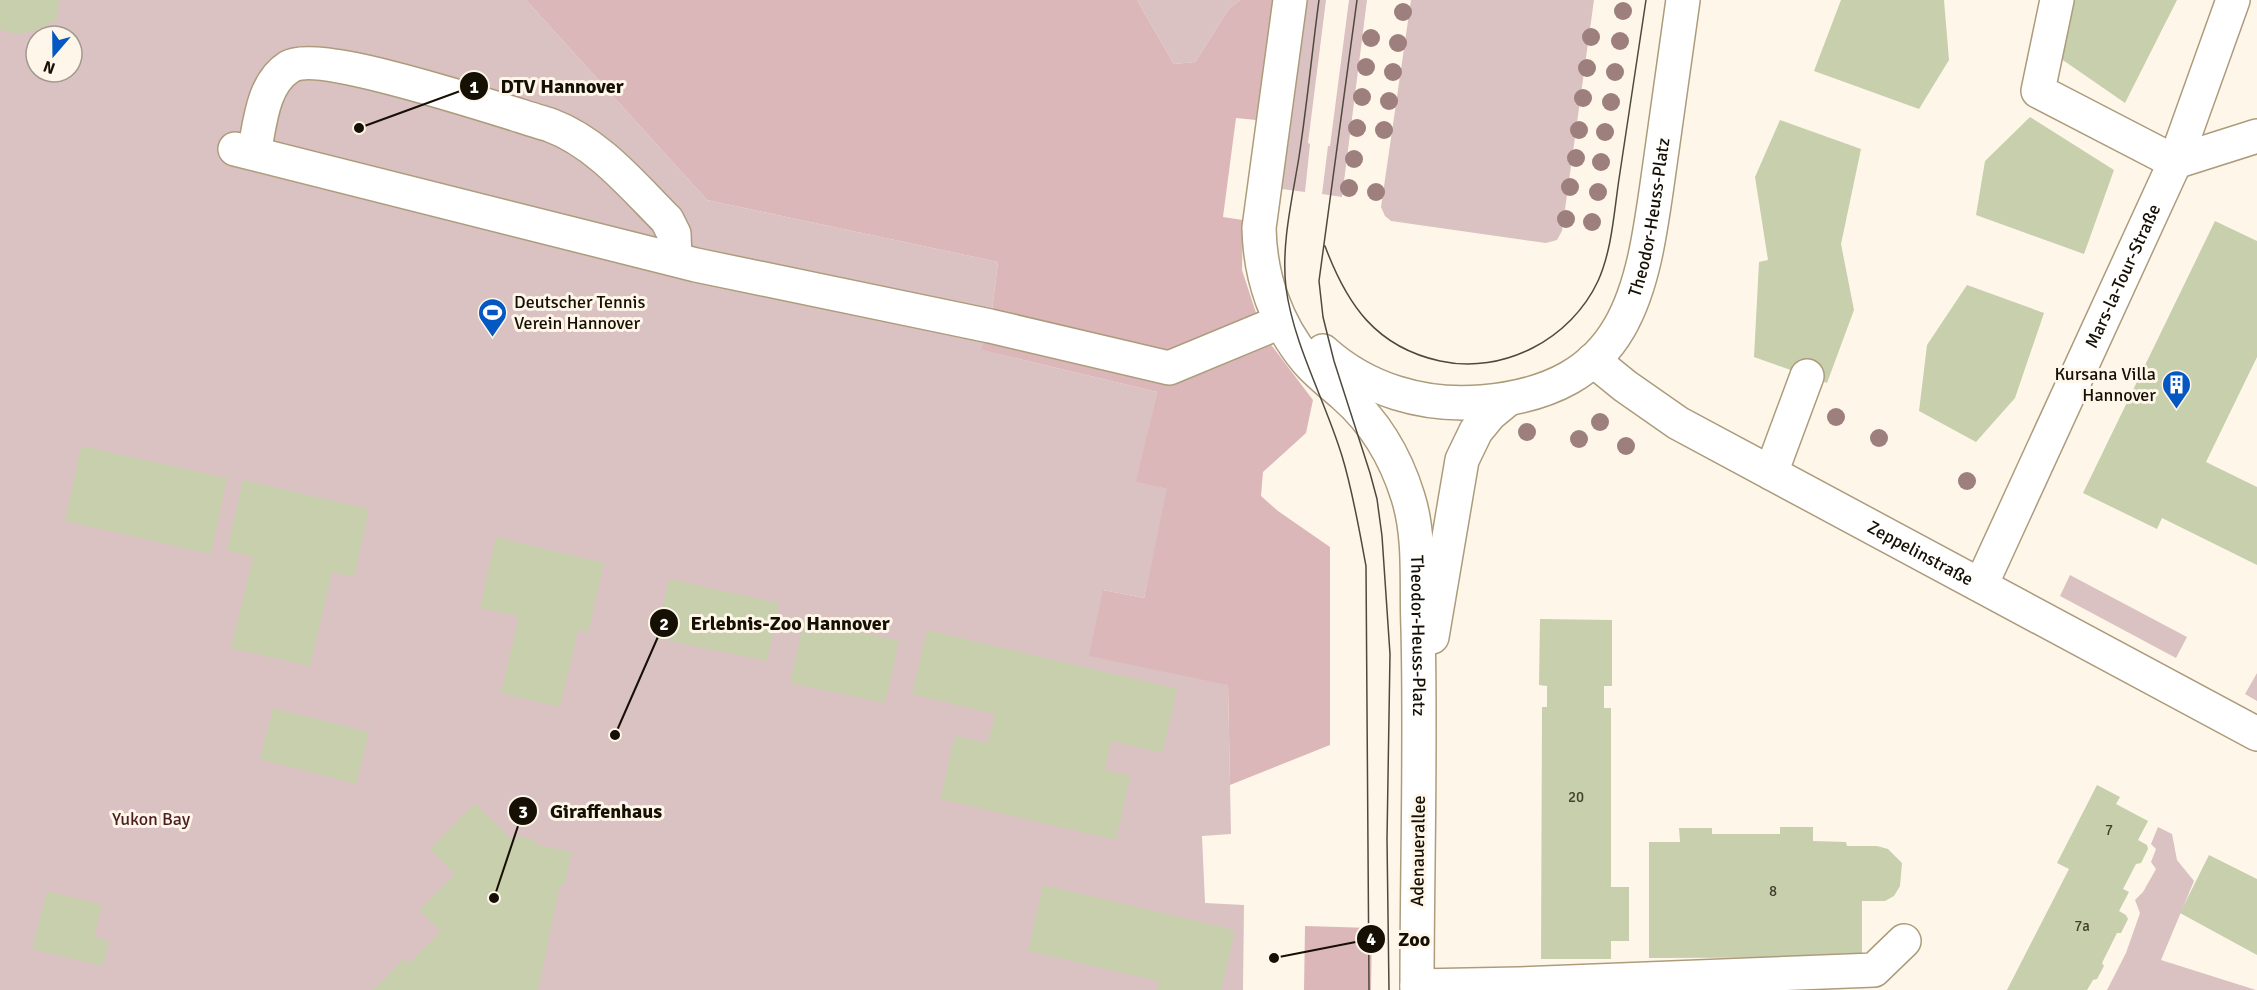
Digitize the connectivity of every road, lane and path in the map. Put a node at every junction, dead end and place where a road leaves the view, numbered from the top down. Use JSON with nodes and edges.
{"nodes":[{"id":1,"x":1290,"y":0,"type":"edge"},
{"id":2,"x":1683,"y":0,"type":"edge"},
{"id":3,"x":2057,"y":0,"type":"edge"},
{"id":4,"x":2233,"y":0,"type":"edge"},
{"id":5,"x":2257,"y":135,"type":"edge"},
{"id":6,"x":2175,"y":162,"type":"junction"},
{"id":7,"x":675,"y":260,"type":"junction"},
{"id":8,"x":1265,"y":273,"type":"junction"},
{"id":9,"x":1280,"y":322,"type":"junction"},
{"id":10,"x":1593,"y":360,"type":"junction"},
{"id":11,"x":1806,"y":376,"type":"dead end"},
{"id":12,"x":1507,"y":400,"type":"junction"},
{"id":13,"x":1771,"y":473,"type":"junction"},
{"id":14,"x":1981,"y":585,"type":"junction"},
{"id":15,"x":1420,"y":713,"type":"junction"},
{"id":16,"x":2257,"y":734,"type":"edge"},
{"id":17,"x":1904,"y":941,"type":"dead end"},
{"id":18,"x":1417,"y":988,"type":"edge"}],
"edges":[{"from":1,"to":8,"type":"street","name":"Theodor-Heuss-Platz"},
{"from":2,"to":10,"type":"street","name":"Theodor-Heuss-Platz"},
{"from":3,"to":6,"type":"street"},
{"from":4,"to":6,"type":"street","name":"Mars-la-Tour-Straße"},
{"from":5,"to":6,"type":"street"},
{"from":6,"to":14,"type":"street","name":"Mars-la-Tour-Straße"},
{"from":7,"to":7,"type":"street"},
{"from":7,"to":9,"type":"street"},
{"from":8,"to":9,"type":"street","name":"Theodor-Heuss-Platz"},
{"from":8,"to":12,"type":"street","name":"Theodor-Heuss-Platz"},
{"from":9,"to":15,"type":"street","name":"Theodor-Heuss-Platz"},
{"from":10,"to":12,"type":"street","name":"Theodor-Heuss-Platz"},
{"from":10,"to":13,"type":"street","name":"Zeppelinstraße"},
{"from":11,"to":13,"type":"street"},
{"from":12,"to":15,"type":"street","name":"Theodor-Heuss-Platz"},
{"from":13,"to":14,"type":"street","name":"Zeppelinstraße"},
{"from":14,"to":16,"type":"street","name":"Zeppelinstraße"},
{"from":15,"to":18,"type":"street","name":"Adenauerallee"},
{"from":17,"to":18,"type":"street"}]}
